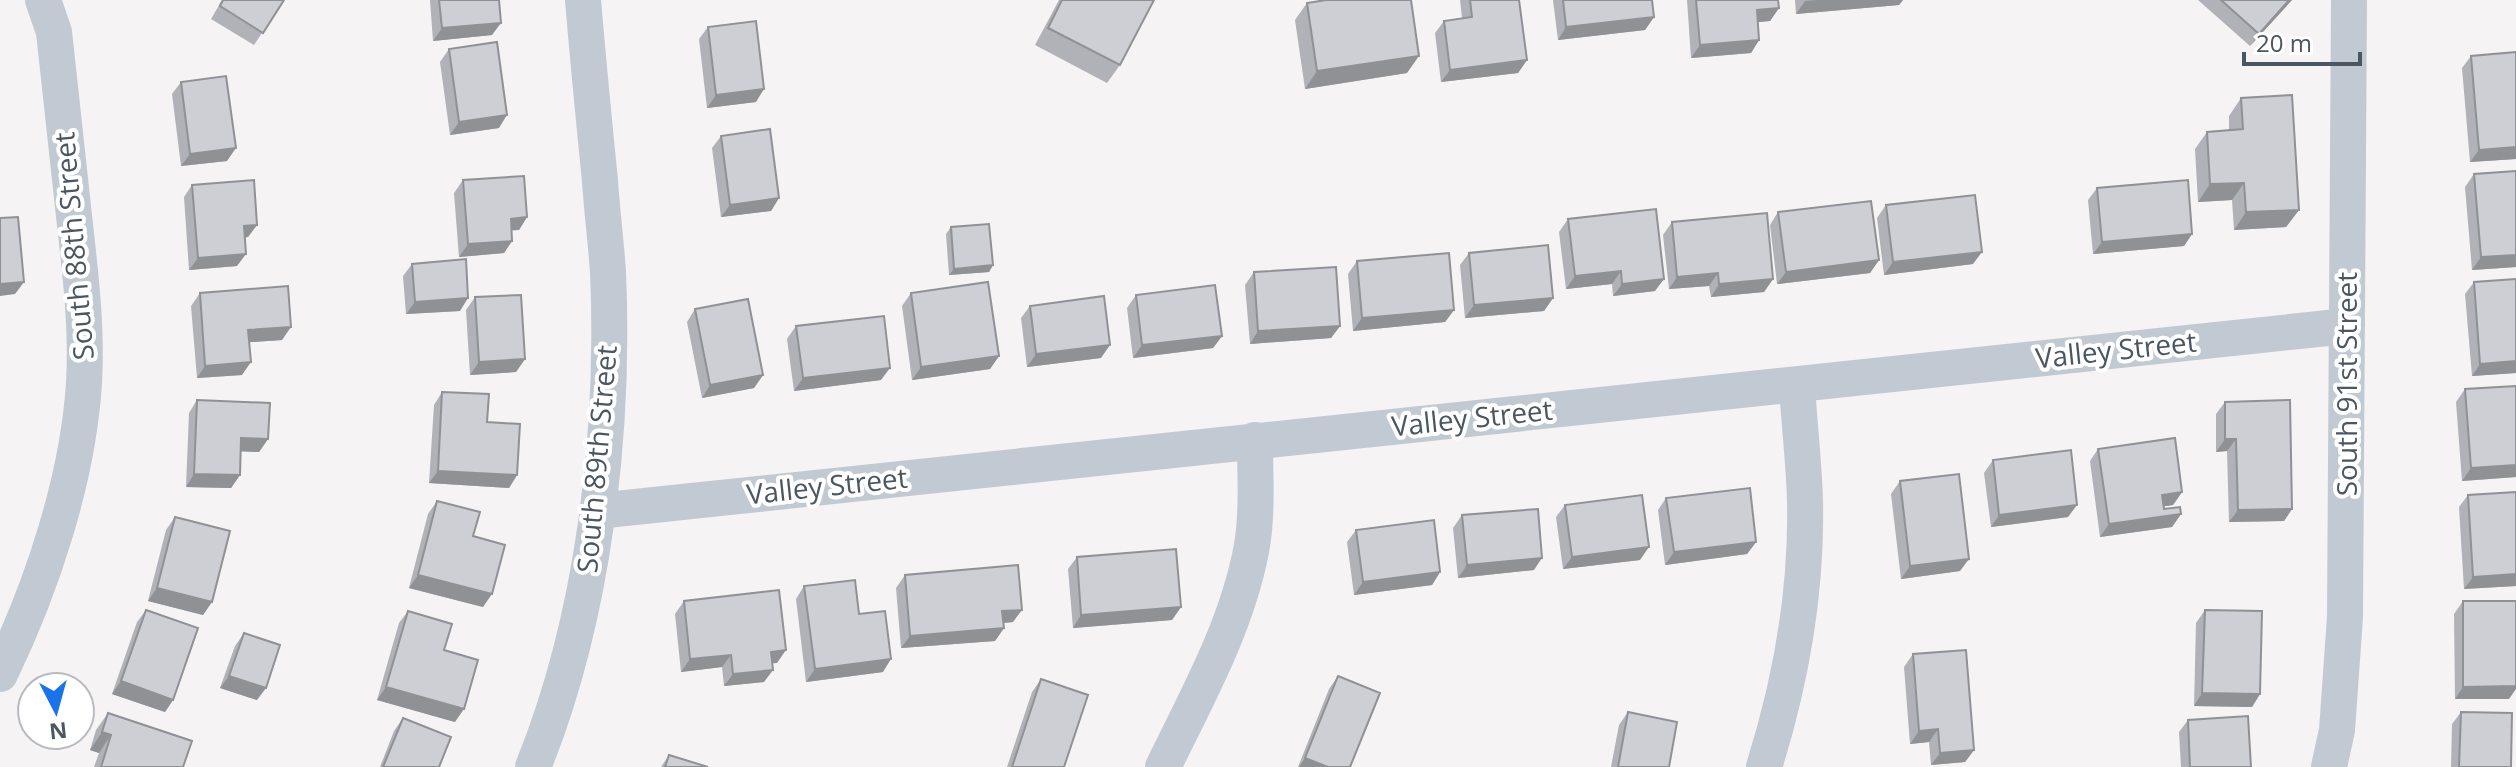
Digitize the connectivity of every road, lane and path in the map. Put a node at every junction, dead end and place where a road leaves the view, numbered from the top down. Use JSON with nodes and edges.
{"nodes":[{"id":1,"x":43,"y":0,"type":"edge"},
{"id":2,"x":583,"y":0,"type":"edge"},
{"id":3,"x":2349,"y":0,"type":"edge"},
{"id":4,"x":2347,"y":326,"type":"junction"},
{"id":5,"x":1797,"y":384,"type":"junction"},
{"id":6,"x":1255,"y":440,"type":"junction"},
{"id":7,"x":597,"y":511,"type":"junction"},
{"id":8,"x":0,"y":674,"type":"edge"},
{"id":9,"x":533,"y":767,"type":"edge"},
{"id":10,"x":1163,"y":767,"type":"edge"},
{"id":11,"x":1764,"y":767,"type":"edge"},
{"id":12,"x":2329,"y":767,"type":"edge"}],
"edges":[{"from":1,"to":8,"type":"street","name":"South 88th Street"},
{"from":2,"to":7,"type":"street","name":"South 89th Street"},
{"from":3,"to":4,"type":"street","name":"South 91st Street"},
{"from":4,"to":5,"type":"street","name":"Valley Street"},
{"from":4,"to":12,"type":"street","name":"South 91st Street"},
{"from":5,"to":6,"type":"street","name":"Valley Street"},
{"from":5,"to":11,"type":"street"},
{"from":6,"to":7,"type":"street","name":"Valley Street"},
{"from":6,"to":10,"type":"street"},
{"from":7,"to":9,"type":"street","name":"South 89th Street"}]}
